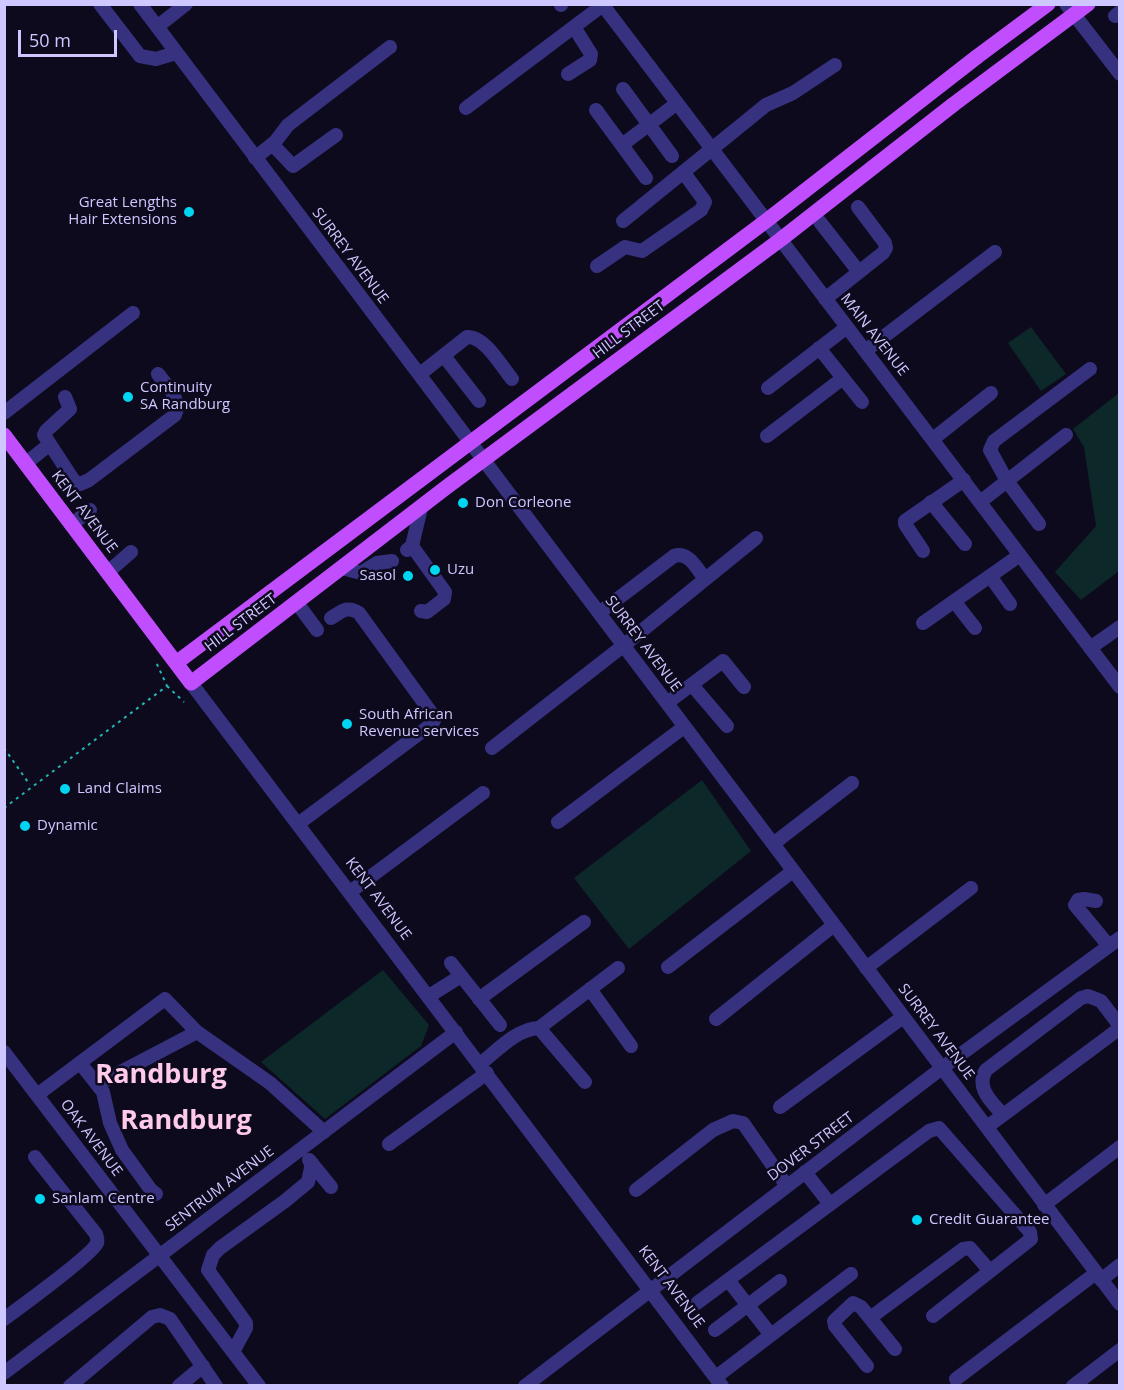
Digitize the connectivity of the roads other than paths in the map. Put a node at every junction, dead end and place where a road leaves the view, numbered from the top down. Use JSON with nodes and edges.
{"nodes":[{"id":1,"x":99,"y":4,"type":"edge"},
{"id":2,"x":140,"y":4,"type":"edge"},
{"id":3,"x":186,"y":4,"type":"edge"},
{"id":4,"x":1048,"y":4,"type":"edge"},
{"id":5,"x":1088,"y":4,"type":"edge"},
{"id":6,"x":602,"y":5,"type":"edge"},
{"id":7,"x":1070,"y":10,"type":"edge"},
{"id":8,"x":157,"y":27,"type":"junction"},
{"id":9,"x":574,"y":27,"type":"junction"},
{"id":10,"x":390,"y":47,"type":"dead end"},
{"id":11,"x":176,"y":53,"type":"junction"},
{"id":12,"x":835,"y":65,"type":"dead end"},
{"id":13,"x":568,"y":74,"type":"dead end"},
{"id":14,"x":1119,"y":74,"type":"edge"},
{"id":15,"x":622,"y":89,"type":"dead end"},
{"id":16,"x":676,"y":104,"type":"junction"},
{"id":17,"x":466,"y":108,"type":"dead end"},
{"id":18,"x":596,"y":110,"type":"dead end"},
{"id":19,"x":649,"y":125,"type":"junction"},
{"id":20,"x":336,"y":135,"type":"dead end"},
{"id":21,"x":272,"y":144,"type":"junction"},
{"id":22,"x":622,"y":145,"type":"junction"},
{"id":23,"x":712,"y":150,"type":"junction"},
{"id":24,"x":672,"y":156,"type":"dead end"},
{"id":25,"x":255,"y":158,"type":"junction"},
{"id":26,"x":684,"y":173,"type":"junction"},
{"id":27,"x":646,"y":178,"type":"dead end"},
{"id":28,"x":858,"y":207,"type":"dead end"},
{"id":29,"x":623,"y":221,"type":"dead end"},
{"id":30,"x":766,"y":221,"type":"junction"},
{"id":31,"x":820,"y":222,"type":"dead end"},
{"id":32,"x":780,"y":240,"type":"junction"},
{"id":33,"x":995,"y":252,"type":"dead end"},
{"id":34,"x":597,"y":266,"type":"dead end"},
{"id":35,"x":859,"y":272,"type":"junction"},
{"id":36,"x":825,"y":299,"type":"junction"},
{"id":37,"x":133,"y":314,"type":"dead end"},
{"id":38,"x":847,"y":327,"type":"junction"},
{"id":39,"x":819,"y":348,"type":"junction"},
{"id":40,"x":865,"y":351,"type":"junction"},
{"id":41,"x":444,"y":356,"type":"junction"},
{"id":42,"x":1090,"y":369,"type":"dead end"},
{"id":43,"x":158,"y":374,"type":"dead end"},
{"id":44,"x":420,"y":375,"type":"junction"},
{"id":45,"x":843,"y":378,"type":"junction"},
{"id":46,"x":512,"y":379,"type":"dead end"},
{"id":47,"x":768,"y":388,"type":"dead end"},
{"id":48,"x":991,"y":393,"type":"dead end"},
{"id":49,"x":65,"y":397,"type":"dead end"},
{"id":50,"x":479,"y":401,"type":"dead end"},
{"id":51,"x":862,"y":402,"type":"dead end"},
{"id":52,"x":4,"y":413,"type":"edge"},
{"id":53,"x":4,"y":435,"type":"edge"},
{"id":54,"x":1066,"y":435,"type":"dead end"},
{"id":55,"x":767,"y":436,"type":"dead end"},
{"id":56,"x":933,"y":439,"type":"junction"},
{"id":57,"x":470,"y":442,"type":"junction"},
{"id":58,"x":50,"y":444,"type":"junction"},
{"id":59,"x":484,"y":460,"type":"junction"},
{"id":60,"x":26,"y":464,"type":"junction"},
{"id":61,"x":964,"y":480,"type":"junction"},
{"id":62,"x":1007,"y":481,"type":"junction"},
{"id":63,"x":980,"y":501,"type":"junction"},
{"id":64,"x":931,"y":502,"type":"junction"},
{"id":65,"x":421,"y":508,"type":"junction"},
{"id":66,"x":90,"y":510,"type":"dead end"},
{"id":67,"x":1040,"y":524,"type":"dead end"},
{"id":68,"x":71,"y":525,"type":"junction"},
{"id":69,"x":756,"y":538,"type":"dead end"},
{"id":70,"x":965,"y":544,"type":"dead end"},
{"id":71,"x":923,"y":550,"type":"dead end"},
{"id":72,"x":131,"y":552,"type":"dead end"},
{"id":73,"x":1020,"y":555,"type":"junction"},
{"id":74,"x":388,"y":562,"type":"dead end"},
{"id":75,"x":342,"y":568,"type":"junction"},
{"id":76,"x":108,"y":572,"type":"junction"},
{"id":77,"x":990,"y":576,"type":"junction"},
{"id":78,"x":705,"y":579,"type":"junction"},
{"id":79,"x":954,"y":601,"type":"junction"},
{"id":80,"x":297,"y":603,"type":"junction"},
{"id":81,"x":1010,"y":604,"type":"dead end"},
{"id":82,"x":421,"y":612,"type":"dead end"},
{"id":83,"x":599,"y":613,"type":"junction"},
{"id":84,"x":331,"y":618,"type":"dead end"},
{"id":85,"x":923,"y":623,"type":"dead end"},
{"id":86,"x":1119,"y":627,"type":"edge"},
{"id":87,"x":975,"y":628,"type":"dead end"},
{"id":88,"x":317,"y":630,"type":"dead end"},
{"id":89,"x":623,"y":646,"type":"junction"},
{"id":90,"x":1090,"y":648,"type":"junction"},
{"id":91,"x":176,"y":663,"type":"junction"},
{"id":92,"x":191,"y":683,"type":"junction"},
{"id":93,"x":692,"y":685,"type":"junction"},
{"id":94,"x":744,"y":687,"type":"dead end"},
{"id":95,"x":1119,"y":687,"type":"edge"},
{"id":96,"x":667,"y":703,"type":"junction"},
{"id":97,"x":727,"y":726,"type":"dead end"},
{"id":98,"x":684,"y":727,"type":"junction"},
{"id":99,"x":492,"y":748,"type":"dead end"},
{"id":100,"x":852,"y":783,"type":"dead end"},
{"id":101,"x":483,"y":793,"type":"dead end"},
{"id":102,"x":558,"y":822,"type":"dead end"},
{"id":103,"x":298,"y":824,"type":"junction"},
{"id":104,"x":773,"y":844,"type":"junction"},
{"id":105,"x":793,"y":871,"type":"junction"},
{"id":106,"x":971,"y":888,"type":"dead end"},
{"id":107,"x":350,"y":892,"type":"junction"},
{"id":108,"x":1096,"y":901,"type":"dead end"},
{"id":109,"x":584,"y":922,"type":"dead end"},
{"id":110,"x":834,"y":925,"type":"junction"},
{"id":111,"x":1114,"y":942,"type":"edge"},
{"id":112,"x":451,"y":963,"type":"dead end"},
{"id":113,"x":668,"y":967,"type":"dead end"},
{"id":114,"x":618,"y":968,"type":"dead end"},
{"id":115,"x":866,"y":968,"type":"junction"},
{"id":116,"x":461,"y":976,"type":"junction"},
{"id":117,"x":590,"y":989,"type":"junction"},
{"id":118,"x":429,"y":996,"type":"junction"},
{"id":119,"x":479,"y":999,"type":"junction"},
{"id":120,"x":903,"y":1017,"type":"junction"},
{"id":121,"x":716,"y":1019,"type":"dead end"},
{"id":122,"x":500,"y":1025,"type":"dead end"},
{"id":123,"x":1119,"y":1027,"type":"edge"},
{"id":124,"x":539,"y":1028,"type":"junction"},
{"id":125,"x":197,"y":1032,"type":"junction"},
{"id":126,"x":456,"y":1032,"type":"junction"},
{"id":127,"x":631,"y":1046,"type":"dead end"},
{"id":128,"x":5,"y":1053,"type":"edge"},
{"id":129,"x":80,"y":1064,"type":"junction"},
{"id":130,"x":942,"y":1068,"type":"junction"},
{"id":131,"x":484,"y":1069,"type":"junction"},
{"id":132,"x":585,"y":1082,"type":"dead end"},
{"id":133,"x":98,"y":1084,"type":"junction"},
{"id":134,"x":37,"y":1095,"type":"junction"},
{"id":135,"x":780,"y":1107,"type":"dead end"},
{"id":136,"x":1003,"y":1115,"type":"junction"},
{"id":137,"x":987,"y":1127,"type":"junction"},
{"id":138,"x":324,"y":1132,"type":"junction"},
{"id":139,"x":390,"y":1144,"type":"dead end"},
{"id":140,"x":1119,"y":1147,"type":"edge"},
{"id":141,"x":301,"y":1149,"type":"junction"},
{"id":142,"x":35,"y":1157,"type":"dead end"},
{"id":143,"x":312,"y":1163,"type":"junction"},
{"id":144,"x":805,"y":1172,"type":"junction"},
{"id":145,"x":787,"y":1186,"type":"junction"},
{"id":146,"x":331,"y":1187,"type":"dead end"},
{"id":147,"x":636,"y":1190,"type":"dead end"},
{"id":148,"x":156,"y":1194,"type":"dead end"},
{"id":149,"x":831,"y":1204,"type":"junction"},
{"id":150,"x":1044,"y":1205,"type":"junction"},
{"id":151,"x":158,"y":1256,"type":"junction"},
{"id":152,"x":1119,"y":1265,"type":"edge"},
{"id":153,"x":990,"y":1271,"type":"junction"},
{"id":154,"x":851,"y":1274,"type":"dead end"},
{"id":155,"x":1099,"y":1276,"type":"junction"},
{"id":156,"x":728,"y":1280,"type":"junction"},
{"id":157,"x":780,"y":1281,"type":"dead end"},
{"id":158,"x":651,"y":1290,"type":"junction"},
{"id":159,"x":824,"y":1294,"type":"junction"},
{"id":160,"x":697,"y":1303,"type":"dead end"},
{"id":161,"x":1119,"y":1304,"type":"edge"},
{"id":162,"x":747,"y":1305,"type":"junction"},
{"id":163,"x":841,"y":1313,"type":"junction"},
{"id":164,"x":933,"y":1316,"type":"dead end"},
{"id":165,"x":870,"y":1318,"type":"junction"},
{"id":166,"x":4,"y":1319,"type":"edge"},
{"id":167,"x":715,"y":1330,"type":"dead end"},
{"id":168,"x":771,"y":1335,"type":"junction"},
{"id":169,"x":895,"y":1349,"type":"dead end"},
{"id":170,"x":1119,"y":1350,"type":"edge"},
{"id":171,"x":233,"y":1352,"type":"junction"},
{"id":172,"x":203,"y":1366,"type":"junction"},
{"id":173,"x":867,"y":1366,"type":"dead end"},
{"id":174,"x":4,"y":1373,"type":"edge"},
{"id":175,"x":956,"y":1379,"type":"dead end"},
{"id":176,"x":719,"y":1381,"type":"edge"},
{"id":177,"x":70,"y":1386,"type":"edge"},
{"id":178,"x":179,"y":1386,"type":"edge"},
{"id":179,"x":216,"y":1386,"type":"edge"},
{"id":180,"x":259,"y":1386,"type":"edge"},
{"id":181,"x":525,"y":1386,"type":"edge"},
{"id":182,"x":1073,"y":1386,"type":"edge"}],
"edges":[{"from":1,"to":11,"type":"street"},
{"from":2,"to":8,"type":"street","name":"SURREY AVENUE"},
{"from":3,"to":8,"type":"street"},
{"from":4,"to":30,"type":"main road","name":"HILL STREET"},
{"from":5,"to":7,"type":"main road","name":"HILL STREET"},
{"from":6,"to":9,"type":"street"},
{"from":6,"to":16,"type":"street","name":"MAIN AVENUE"},
{"from":7,"to":14,"type":"street"},
{"from":7,"to":32,"type":"main road","name":"HILL STREET"},
{"from":8,"to":11,"type":"street","name":"SURREY AVENUE"},
{"from":9,"to":13,"type":"street"},
{"from":9,"to":17,"type":"street"},
{"from":10,"to":21,"type":"street"},
{"from":11,"to":25,"type":"street","name":"SURREY AVENUE"},
{"from":12,"to":23,"type":"street"},
{"from":15,"to":19,"type":"street"},
{"from":16,"to":19,"type":"street"},
{"from":16,"to":23,"type":"street","name":"MAIN AVENUE"},
{"from":18,"to":22,"type":"street"},
{"from":19,"to":22,"type":"street"},
{"from":19,"to":24,"type":"street"},
{"from":20,"to":21,"type":"street"},
{"from":21,"to":25,"type":"street"},
{"from":22,"to":27,"type":"street"},
{"from":23,"to":26,"type":"street"},
{"from":23,"to":30,"type":"street","name":"MAIN AVENUE"},
{"from":25,"to":44,"type":"street","name":"SURREY AVENUE"},
{"from":26,"to":29,"type":"street"},
{"from":26,"to":34,"type":"street"},
{"from":28,"to":35,"type":"street"},
{"from":30,"to":32,"type":"street","name":"MAIN AVENUE"},
{"from":30,"to":57,"type":"main road","name":"HILL STREET"},
{"from":31,"to":35,"type":"street"},
{"from":32,"to":36,"type":"street","name":"MAIN AVENUE"},
{"from":32,"to":59,"type":"main road","name":"HILL STREET"},
{"from":33,"to":40,"type":"street"},
{"from":35,"to":36,"type":"street"},
{"from":36,"to":38,"type":"street","name":"MAIN AVENUE"},
{"from":37,"to":52,"type":"street"},
{"from":38,"to":39,"type":"street"},
{"from":38,"to":40,"type":"street","name":"MAIN AVENUE"},
{"from":39,"to":45,"type":"street"},
{"from":39,"to":47,"type":"street"},
{"from":40,"to":56,"type":"street","name":"MAIN AVENUE"},
{"from":41,"to":44,"type":"street"},
{"from":41,"to":46,"type":"street"},
{"from":41,"to":50,"type":"street"},
{"from":42,"to":62,"type":"street"},
{"from":43,"to":58,"type":"street"},
{"from":44,"to":57,"type":"street","name":"SURREY AVENUE"},
{"from":45,"to":51,"type":"street"},
{"from":45,"to":55,"type":"street"},
{"from":48,"to":56,"type":"street"},
{"from":49,"to":58,"type":"street"},
{"from":53,"to":60,"type":"main road","name":"KENT AVENUE"},
{"from":54,"to":62,"type":"street"},
{"from":56,"to":61,"type":"street","name":"MAIN AVENUE"},
{"from":57,"to":59,"type":"street","name":"SURREY AVENUE"},
{"from":57,"to":91,"type":"main road","name":"HILL STREET"},
{"from":58,"to":60,"type":"street"},
{"from":59,"to":65,"type":"main road","name":"HILL STREET"},
{"from":59,"to":83,"type":"street","name":"SURREY AVENUE"},
{"from":60,"to":68,"type":"main road","name":"KENT AVENUE"},
{"from":61,"to":63,"type":"street","name":"MAIN AVENUE"},
{"from":61,"to":64,"type":"street"},
{"from":62,"to":63,"type":"street"},
{"from":62,"to":67,"type":"street"},
{"from":63,"to":73,"type":"street","name":"MAIN AVENUE"},
{"from":64,"to":70,"type":"street"},
{"from":64,"to":71,"type":"street"},
{"from":65,"to":75,"type":"main road","name":"HILL STREET"},
{"from":65,"to":82,"type":"street"},
{"from":66,"to":68,"type":"street"},
{"from":68,"to":76,"type":"main road","name":"KENT AVENUE"},
{"from":69,"to":78,"type":"street"},
{"from":72,"to":76,"type":"street"},
{"from":73,"to":77,"type":"street"},
{"from":73,"to":90,"type":"street","name":"MAIN AVENUE"},
{"from":74,"to":75,"type":"street"},
{"from":75,"to":80,"type":"main road","name":"HILL STREET"},
{"from":76,"to":91,"type":"main road","name":"KENT AVENUE"},
{"from":77,"to":79,"type":"street"},
{"from":77,"to":81,"type":"street"},
{"from":78,"to":83,"type":"street"},
{"from":78,"to":89,"type":"street"},
{"from":79,"to":85,"type":"street"},
{"from":79,"to":87,"type":"street"},
{"from":80,"to":88,"type":"street"},
{"from":80,"to":92,"type":"main road","name":"HILL STREET"},
{"from":83,"to":89,"type":"street","name":"SURREY AVENUE"},
{"from":84,"to":103,"type":"street"},
{"from":86,"to":90,"type":"street"},
{"from":89,"to":96,"type":"street","name":"SURREY AVENUE"},
{"from":89,"to":99,"type":"street"},
{"from":90,"to":95,"type":"street","name":"MAIN AVENUE"},
{"from":91,"to":92,"type":"main road","name":"KENT AVENUE"},
{"from":92,"to":103,"type":"street","name":"KENT AVENUE"},
{"from":93,"to":94,"type":"street"},
{"from":93,"to":96,"type":"street"},
{"from":93,"to":97,"type":"street"},
{"from":96,"to":98,"type":"street","name":"SURREY AVENUE"},
{"from":98,"to":102,"type":"street"},
{"from":98,"to":104,"type":"street","name":"SURREY AVENUE"},
{"from":100,"to":104,"type":"street"},
{"from":101,"to":107,"type":"street"},
{"from":103,"to":107,"type":"street","name":"KENT AVENUE"},
{"from":104,"to":105,"type":"street","name":"SURREY AVENUE"},
{"from":105,"to":110,"type":"street","name":"SURREY AVENUE"},
{"from":105,"to":113,"type":"street"},
{"from":106,"to":115,"type":"street"},
{"from":107,"to":118,"type":"street","name":"KENT AVENUE"},
{"from":108,"to":111,"type":"street"},
{"from":109,"to":119,"type":"street"},
{"from":110,"to":115,"type":"street","name":"SURREY AVENUE"},
{"from":110,"to":121,"type":"street"},
{"from":111,"to":130,"type":"street","name":"DOVER STREET"},
{"from":112,"to":116,"type":"street"},
{"from":114,"to":117,"type":"street"},
{"from":115,"to":120,"type":"street","name":"SURREY AVENUE"},
{"from":116,"to":118,"type":"street"},
{"from":116,"to":119,"type":"street"},
{"from":117,"to":124,"type":"street"},
{"from":117,"to":127,"type":"street"},
{"from":118,"to":126,"type":"street","name":"KENT AVENUE"},
{"from":119,"to":122,"type":"street"},
{"from":120,"to":130,"type":"street","name":"SURREY AVENUE"},
{"from":120,"to":135,"type":"street"},
{"from":123,"to":136,"type":"street"},
{"from":123,"to":136,"type":"street"},
{"from":124,"to":131,"type":"street"},
{"from":124,"to":132,"type":"street"},
{"from":125,"to":129,"type":"street"},
{"from":125,"to":133,"type":"street"},
{"from":125,"to":138,"type":"street"},
{"from":126,"to":131,"type":"street","name":"KENT AVENUE"},
{"from":126,"to":138,"type":"street","name":"SENTRUM AVENUE"},
{"from":128,"to":134,"type":"street","name":"OAK AVENUE"},
{"from":129,"to":133,"type":"street"},
{"from":129,"to":134,"type":"street"},
{"from":130,"to":137,"type":"street","name":"SURREY AVENUE"},
{"from":130,"to":144,"type":"street","name":"DOVER STREET"},
{"from":131,"to":139,"type":"street"},
{"from":131,"to":158,"type":"street","name":"KENT AVENUE"},
{"from":133,"to":148,"type":"street"},
{"from":134,"to":151,"type":"street","name":"OAK AVENUE"},
{"from":136,"to":137,"type":"street"},
{"from":137,"to":150,"type":"street","name":"SURREY AVENUE"},
{"from":138,"to":141,"type":"street","name":"SENTRUM AVENUE"},
{"from":140,"to":150,"type":"street"},
{"from":141,"to":143,"type":"street"},
{"from":141,"to":151,"type":"street","name":"SENTRUM AVENUE"},
{"from":142,"to":166,"type":"street"},
{"from":143,"to":146,"type":"street"},
{"from":143,"to":171,"type":"street"},
{"from":144,"to":145,"type":"street","name":"DOVER STREET"},
{"from":144,"to":149,"type":"street"},
{"from":145,"to":147,"type":"street"},
{"from":145,"to":158,"type":"street","name":"DOVER STREET"},
{"from":149,"to":153,"type":"street"},
{"from":149,"to":156,"type":"street"},
{"from":150,"to":155,"type":"street","name":"SURREY AVENUE"},
{"from":151,"to":171,"type":"street","name":"OAK AVENUE"},
{"from":151,"to":174,"type":"street","name":"SENTRUM AVENUE"},
{"from":152,"to":155,"type":"street"},
{"from":153,"to":164,"type":"street"},
{"from":153,"to":165,"type":"street"},
{"from":154,"to":159,"type":"street"},
{"from":155,"to":161,"type":"street","name":"SURREY AVENUE"},
{"from":155,"to":175,"type":"street"},
{"from":156,"to":160,"type":"street"},
{"from":156,"to":162,"type":"street"},
{"from":157,"to":162,"type":"street"},
{"from":158,"to":176,"type":"street","name":"KENT AVENUE"},
{"from":158,"to":181,"type":"street","name":"DOVER STREET"},
{"from":159,"to":163,"type":"street"},
{"from":159,"to":168,"type":"street"},
{"from":162,"to":167,"type":"street"},
{"from":162,"to":168,"type":"street"},
{"from":163,"to":165,"type":"street"},
{"from":163,"to":173,"type":"street"},
{"from":165,"to":169,"type":"street"},
{"from":168,"to":176,"type":"street"},
{"from":170,"to":182,"type":"street"},
{"from":171,"to":180,"type":"street","name":"OAK AVENUE"},
{"from":172,"to":177,"type":"street"},
{"from":172,"to":178,"type":"street"},
{"from":172,"to":179,"type":"street"}]}
